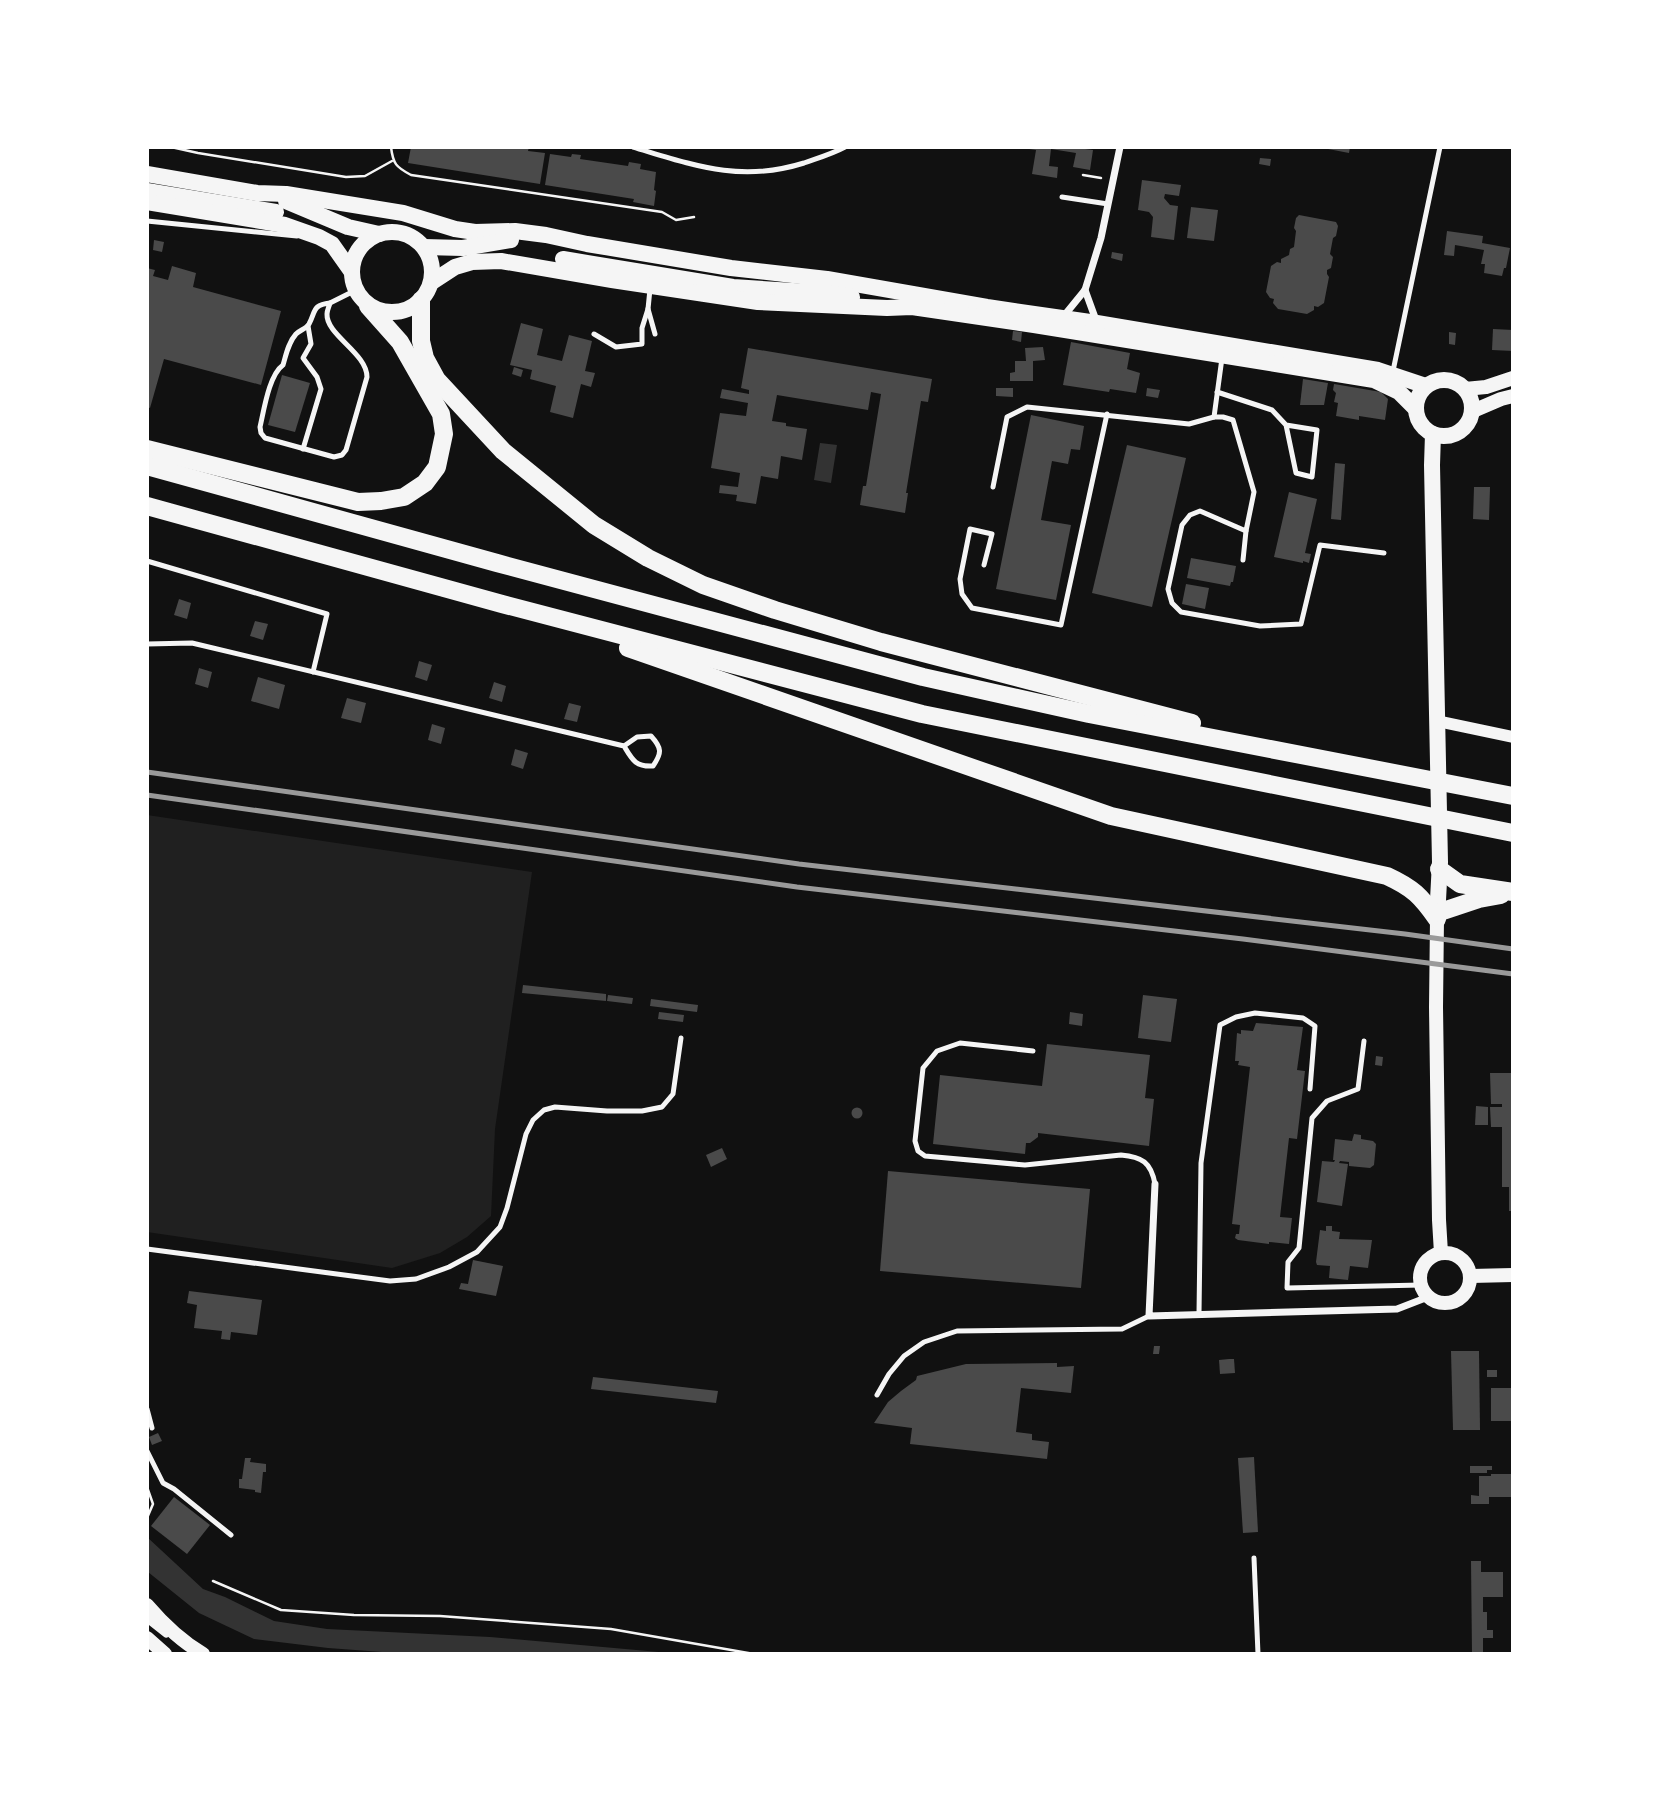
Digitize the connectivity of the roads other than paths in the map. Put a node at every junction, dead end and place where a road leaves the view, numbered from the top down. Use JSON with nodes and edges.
{"nodes":[{"id":1,"x":633,"y":147,"type":"edge"},
{"id":2,"x":845,"y":147,"type":"edge"},
{"id":3,"x":1120,"y":147,"type":"edge"},
{"id":4,"x":1440,"y":147,"type":"edge"},
{"id":5,"x":147,"y":174,"type":"edge"},
{"id":6,"x":147,"y":191,"type":"edge"},
{"id":7,"x":257,"y":193,"type":"junction"},
{"id":8,"x":1062,"y":198,"type":"dead end"},
{"id":9,"x":147,"y":202,"type":"edge"},
{"id":10,"x":1108,"y":205,"type":"junction"},
{"id":11,"x":276,"y":212,"type":"dead end"},
{"id":12,"x":147,"y":221,"type":"edge"},
{"id":13,"x":379,"y":234,"type":"junction"},
{"id":14,"x":319,"y":237,"type":"junction"},
{"id":15,"x":587,"y":244,"type":"junction"},
{"id":16,"x":424,"y":247,"type":"junction"},
{"id":17,"x":563,"y":260,"type":"dead end"},
{"id":18,"x":351,"y":271,"type":"junction"},
{"id":19,"x":432,"y":282,"type":"junction"},
{"id":20,"x":650,"y":286,"type":"junction"},
{"id":21,"x":356,"y":290,"type":"junction"},
{"id":22,"x":1085,"y":290,"type":"junction"},
{"id":23,"x":421,"y":300,"type":"junction"},
{"id":24,"x":330,"y":303,"type":"junction"},
{"id":25,"x":368,"y":306,"type":"junction"},
{"id":26,"x":912,"y":307,"type":"junction"},
{"id":27,"x":648,"y":309,"type":"junction"},
{"id":28,"x":1062,"y":317,"type":"junction"},
{"id":29,"x":1097,"y":323,"type":"junction"},
{"id":30,"x":308,"y":326,"type":"junction"},
{"id":31,"x":594,"y":334,"type":"dead end"},
{"id":32,"x":655,"y":334,"type":"dead end"},
{"id":33,"x":1223,"y":350,"type":"junction"},
{"id":34,"x":1392,"y":374,"type":"junction"},
{"id":35,"x":1513,"y":378,"type":"edge"},
{"id":36,"x":1426,"y":386,"type":"junction"},
{"id":37,"x":1465,"y":389,"type":"junction"},
{"id":38,"x":1217,"y":392,"type":"junction"},
{"id":39,"x":1513,"y":396,"type":"edge"},
{"id":40,"x":1416,"y":410,"type":"junction"},
{"id":41,"x":1472,"y":411,"type":"junction"},
{"id":42,"x":1107,"y":414,"type":"junction"},
{"id":43,"x":1214,"y":417,"type":"junction"},
{"id":44,"x":1286,"y":425,"type":"junction"},
{"id":45,"x":1433,"y":433,"type":"junction"},
{"id":46,"x":147,"y":449,"type":"edge"},
{"id":47,"x":303,"y":449,"type":"junction"},
{"id":48,"x":147,"y":466,"type":"edge"},
{"id":49,"x":993,"y":487,"type":"dead end"},
{"id":50,"x":147,"y":506,"type":"edge"},
{"id":51,"x":1246,"y":531,"type":"junction"},
{"id":52,"x":1384,"y":553,"type":"dead end"},
{"id":53,"x":1243,"y":560,"type":"dead end"},
{"id":54,"x":147,"y":561,"type":"edge"},
{"id":55,"x":984,"y":565,"type":"dead end"},
{"id":56,"x":502,"y":604,"type":"junction"},
{"id":57,"x":147,"y":644,"type":"edge"},
{"id":58,"x":313,"y":671,"type":"junction"},
{"id":59,"x":1437,"y":728,"type":"junction"},
{"id":60,"x":1513,"y":737,"type":"edge"},
{"id":61,"x":624,"y":746,"type":"junction"},
{"id":62,"x":1365,"y":768,"type":"junction"},
{"id":63,"x":1513,"y":796,"type":"edge"},
{"id":64,"x":1513,"y":833,"type":"edge"},
{"id":65,"x":1439,"y":866,"type":"junction"},
{"id":66,"x":1512,"y":892,"type":"edge"},
{"id":67,"x":1437,"y":916,"type":"junction"},
{"id":68,"x":681,"y":1038,"type":"dead end"},
{"id":69,"x":1364,"y":1041,"type":"dead end"},
{"id":70,"x":1033,"y":1051,"type":"dead end"},
{"id":71,"x":1310,"y":1089,"type":"dead end"},
{"id":72,"x":1155,"y":1184,"type":"joint"},
{"id":73,"x":147,"y":1249,"type":"edge"},
{"id":74,"x":1441,"y":1253,"type":"junction"},
{"id":75,"x":1513,"y":1275,"type":"edge"},
{"id":76,"x":1471,"y":1276,"type":"junction"},
{"id":77,"x":1424,"y":1291,"type":"junction"},
{"id":78,"x":1199,"y":1314,"type":"junction"},
{"id":79,"x":1149,"y":1316,"type":"junction"},
{"id":80,"x":877,"y":1395,"type":"dead end"},
{"id":81,"x":147,"y":1409,"type":"edge"},
{"id":82,"x":152,"y":1428,"type":"dead end"},
{"id":83,"x":147,"y":1451,"type":"edge"},
{"id":84,"x":231,"y":1535,"type":"dead end"},
{"id":85,"x":1254,"y":1558,"type":"dead end"},
{"id":86,"x":147,"y":1605,"type":"edge"},
{"id":87,"x":147,"y":1619,"type":"edge"},
{"id":88,"x":147,"y":1637,"type":"edge"},
{"id":89,"x":165,"y":1654,"type":"edge"},
{"id":90,"x":191,"y":1654,"type":"edge"},
{"id":91,"x":203,"y":1654,"type":"edge"},
{"id":92,"x":1258,"y":1654,"type":"edge"}],
"edges":[{"from":1,"to":2,"type":"lane"},
{"from":3,"to":10,"type":"street"},
{"from":4,"to":34,"type":"lane"},
{"from":5,"to":7,"type":"main road"},
{"from":6,"to":11,"type":"main road"},
{"from":7,"to":13,"type":"main road"},
{"from":7,"to":15,"type":"main road"},
{"from":8,"to":10,"type":"lane"},
{"from":9,"to":14,"type":"main road"},
{"from":10,"to":22,"type":"street"},
{"from":12,"to":14,"type":"lane"},
{"from":13,"to":16,"type":"main road"},
{"from":13,"to":18,"type":"main road"},
{"from":14,"to":18,"type":"main road"},
{"from":15,"to":16,"type":"main road"},
{"from":15,"to":28,"type":"main road"},
{"from":16,"to":19,"type":"main road"},
{"from":17,"to":26,"type":"main road"},
{"from":18,"to":21,"type":"main road"},
{"from":19,"to":20,"type":"main road"},
{"from":19,"to":23,"type":"main road"},
{"from":20,"to":26,"type":"main road"},
{"from":20,"to":27,"type":"lane"},
{"from":21,"to":24,"type":"lane"},
{"from":21,"to":25,"type":"main road"},
{"from":22,"to":28,"type":"street"},
{"from":22,"to":29,"type":"street"},
{"from":23,"to":25,"type":"main road"},
{"from":23,"to":62,"type":"highway"},
{"from":24,"to":30,"type":"lane"},
{"from":24,"to":47,"type":"lane"},
{"from":25,"to":46,"type":"highway"},
{"from":26,"to":33,"type":"main road"},
{"from":27,"to":31,"type":"lane"},
{"from":27,"to":32,"type":"lane"},
{"from":28,"to":29,"type":"main road"},
{"from":29,"to":33,"type":"main road"},
{"from":30,"to":47,"type":"lane"},
{"from":30,"to":47,"type":"lane"},
{"from":33,"to":34,"type":"main road"},
{"from":33,"to":38,"type":"lane"},
{"from":33,"to":40,"type":"main road"},
{"from":34,"to":36,"type":"main road"},
{"from":35,"to":37,"type":"main road"},
{"from":36,"to":37,"type":"main road"},
{"from":36,"to":40,"type":"main road"},
{"from":37,"to":41,"type":"main road"},
{"from":38,"to":43,"type":"lane"},
{"from":38,"to":44,"type":"lane"},
{"from":39,"to":41,"type":"main road"},
{"from":40,"to":45,"type":"main road"},
{"from":41,"to":45,"type":"main road"},
{"from":42,"to":43,"type":"lane"},
{"from":42,"to":49,"type":"lane"},
{"from":42,"to":55,"type":"lane"},
{"from":43,"to":51,"type":"lane"},
{"from":44,"to":44,"type":"lane"},
{"from":45,"to":59,"type":"main road"},
{"from":48,"to":62,"type":"highway"},
{"from":50,"to":56,"type":"highway"},
{"from":51,"to":52,"type":"lane"},
{"from":51,"to":53,"type":"lane"},
{"from":54,"to":58,"type":"lane"},
{"from":56,"to":64,"type":"highway"},
{"from":56,"to":67,"type":"highway"},
{"from":57,"to":58,"type":"lane"},
{"from":58,"to":61,"type":"lane"},
{"from":59,"to":60,"type":"street"},
{"from":59,"to":65,"type":"main road"},
{"from":61,"to":61,"type":"lane"},
{"from":62,"to":63,"type":"highway"},
{"from":65,"to":66,"type":"highway"},
{"from":65,"to":67,"type":"main road"},
{"from":66,"to":67,"type":"highway"},
{"from":67,"to":74,"type":"main road"},
{"from":68,"to":73,"type":"lane"},
{"from":69,"to":77,"type":"lane"},
{"from":70,"to":72,"type":"lane"},
{"from":71,"to":78,"type":"lane"},
{"from":72,"to":79,"type":"street"},
{"from":74,"to":76,"type":"main road"},
{"from":74,"to":77,"type":"main road"},
{"from":75,"to":76,"type":"main road"},
{"from":76,"to":77,"type":"main road"},
{"from":77,"to":78,"type":"street"},
{"from":78,"to":79,"type":"street"},
{"from":79,"to":80,"type":"lane"},
{"from":81,"to":82,"type":"lane"},
{"from":83,"to":84,"type":"lane"},
{"from":85,"to":92,"type":"lane"},
{"from":86,"to":91,"type":"main road"},
{"from":87,"to":90,"type":"street"},
{"from":88,"to":89,"type":"main road"}]}
